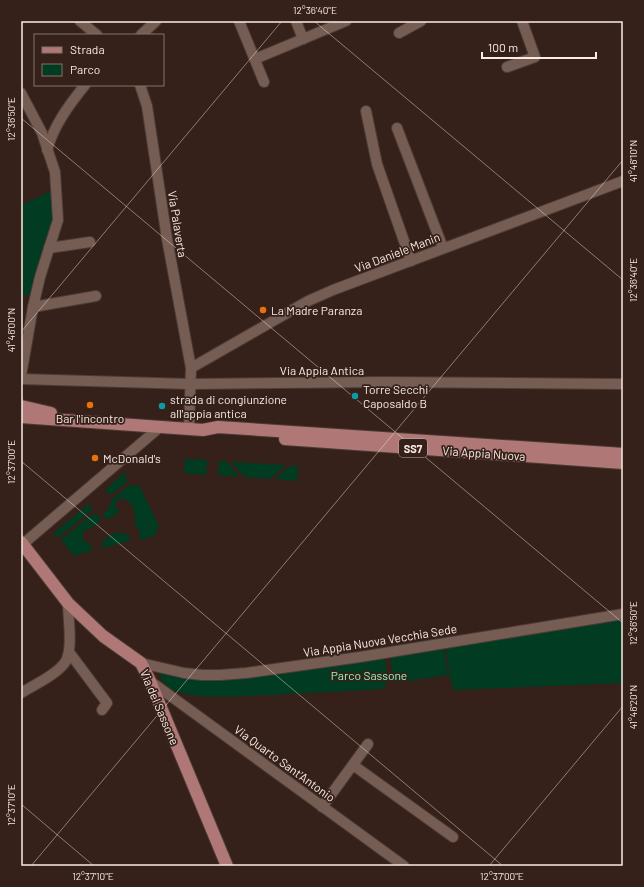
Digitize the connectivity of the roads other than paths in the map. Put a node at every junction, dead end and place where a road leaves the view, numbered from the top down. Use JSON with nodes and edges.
{"nodes":[{"id":1,"x":80,"y":21,"type":"edge"},
{"id":2,"x":156,"y":21,"type":"edge"},
{"id":3,"x":239,"y":21,"type":"edge"},
{"id":4,"x":296,"y":21,"type":"edge"},
{"id":5,"x":346,"y":21,"type":"edge"},
{"id":6,"x":421,"y":21,"type":"edge"},
{"id":7,"x":522,"y":21,"type":"edge"},
{"id":8,"x":399,"y":33,"type":"dead end"},
{"id":9,"x":97,"y":34,"type":"edge"},
{"id":10,"x":142,"y":34,"type":"edge"},
{"id":11,"x":303,"y":39,"type":"junction"},
{"id":12,"x":255,"y":59,"type":"junction"},
{"id":13,"x":507,"y":67,"type":"dead end"},
{"id":14,"x":264,"y":82,"type":"dead end"},
{"id":15,"x":84,"y":86,"type":"edge"},
{"id":16,"x":140,"y":86,"type":"edge"},
{"id":17,"x":21,"y":93,"type":"edge"},
{"id":18,"x":66,"y":108,"type":"junction"},
{"id":19,"x":366,"y":111,"type":"dead end"},
{"id":20,"x":397,"y":128,"type":"dead end"},
{"id":21,"x":42,"y":133,"type":"junction"},
{"id":22,"x":47,"y":150,"type":"junction"},
{"id":23,"x":623,"y":181,"type":"edge"},
{"id":24,"x":90,"y":242,"type":"dead end"},
{"id":25,"x":49,"y":248,"type":"junction"},
{"id":26,"x":443,"y":248,"type":"junction"},
{"id":27,"x":411,"y":261,"type":"junction"},
{"id":28,"x":96,"y":296,"type":"dead end"},
{"id":29,"x":33,"y":307,"type":"junction"},
{"id":30,"x":190,"y":368,"type":"junction"},
{"id":31,"x":21,"y":377,"type":"edge"},
{"id":32,"x":190,"y":384,"type":"junction"},
{"id":33,"x":623,"y":384,"type":"edge"},
{"id":34,"x":21,"y":406,"type":"edge"},
{"id":35,"x":21,"y":417,"type":"edge"},
{"id":36,"x":85,"y":421,"type":"junction"},
{"id":37,"x":160,"y":427,"type":"junction"},
{"id":38,"x":190,"y":428,"type":"junction"},
{"id":39,"x":203,"y":430,"type":"junction"},
{"id":40,"x":623,"y":454,"type":"edge"},
{"id":41,"x":623,"y":463,"type":"edge"},
{"id":42,"x":22,"y":543,"type":"edge"},
{"id":43,"x":68,"y":603,"type":"junction"},
{"id":44,"x":623,"y":614,"type":"edge"},
{"id":45,"x":69,"y":652,"type":"junction"},
{"id":46,"x":141,"y":663,"type":"junction"},
{"id":47,"x":150,"y":681,"type":"junction"},
{"id":48,"x":21,"y":694,"type":"edge"},
{"id":49,"x":102,"y":710,"type":"dead end"},
{"id":50,"x":368,"y":744,"type":"dead end"},
{"id":51,"x":353,"y":765,"type":"junction"},
{"id":52,"x":322,"y":806,"type":"junction"},
{"id":53,"x":453,"y":837,"type":"dead end"},
{"id":54,"x":227,"y":866,"type":"edge"},
{"id":55,"x":404,"y":866,"type":"edge"}],
"edges":[{"from":1,"to":9,"type":"street"},
{"from":2,"to":10,"type":"street"},
{"from":3,"to":12,"type":"street"},
{"from":4,"to":11,"type":"street"},
{"from":5,"to":11,"type":"street"},
{"from":6,"to":8,"type":"street"},
{"from":7,"to":13,"type":"street"},
{"from":11,"to":12,"type":"street"},
{"from":12,"to":14,"type":"street"},
{"from":15,"to":18,"type":"street"},
{"from":16,"to":30,"type":"street","name":"Via Palaverta"},
{"from":17,"to":21,"type":"street"},
{"from":18,"to":21,"type":"street"},
{"from":18,"to":22,"type":"street"},
{"from":19,"to":27,"type":"street"},
{"from":20,"to":26,"type":"street"},
{"from":21,"to":22,"type":"street"},
{"from":22,"to":25,"type":"street"},
{"from":23,"to":26,"type":"street","name":"Via Daniele Manin"},
{"from":24,"to":25,"type":"street"},
{"from":25,"to":29,"type":"street"},
{"from":26,"to":27,"type":"street","name":"Via Daniele Manin"},
{"from":27,"to":30,"type":"street","name":"Via Daniele Manin"},
{"from":28,"to":29,"type":"street"},
{"from":29,"to":31,"type":"street"},
{"from":30,"to":32,"type":"street","name":"Via Palaverta"},
{"from":31,"to":32,"type":"street","name":"Via Appia Antica"},
{"from":32,"to":33,"type":"street","name":"Via Appia Antica"},
{"from":32,"to":38,"type":"street","name":"Via Palaverta"},
{"from":34,"to":36,"type":"main road"},
{"from":35,"to":36,"type":"main road","name":"Via Appia Nuova","number":"SS7"},
{"from":36,"to":37,"type":"main road","name":"Via Appia Nuova","number":"SS7"},
{"from":37,"to":38,"type":"main road","name":"Via Appia Nuova","number":"SS7"},
{"from":37,"to":42,"type":"street"},
{"from":38,"to":39,"type":"main road","name":"Via Appia Nuova","number":"SS7"},
{"from":39,"to":40,"type":"main road","name":"Via Appia Nuova","number":"SS7"},
{"from":39,"to":41,"type":"main road","name":"Via Appia Nuova","number":"SS7"},
{"from":42,"to":43,"type":"main road","name":"Via del Sassone"},
{"from":43,"to":45,"type":"street"},
{"from":43,"to":46,"type":"main road","name":"Via del Sassone"},
{"from":44,"to":46,"type":"street","name":"Via Appia Nuova Vecchia Sede"},
{"from":45,"to":48,"type":"street"},
{"from":45,"to":49,"type":"street"},
{"from":46,"to":47,"type":"main road","name":"Via del Sassone"},
{"from":47,"to":52,"type":"street","name":"Via Quarto Sant'Antonio"},
{"from":47,"to":54,"type":"main road","name":"Via del Sassone"},
{"from":50,"to":51,"type":"street"},
{"from":51,"to":52,"type":"street"},
{"from":51,"to":53,"type":"street"},
{"from":52,"to":55,"type":"street","name":"Via Quarto Sant'Antonio"}]}
